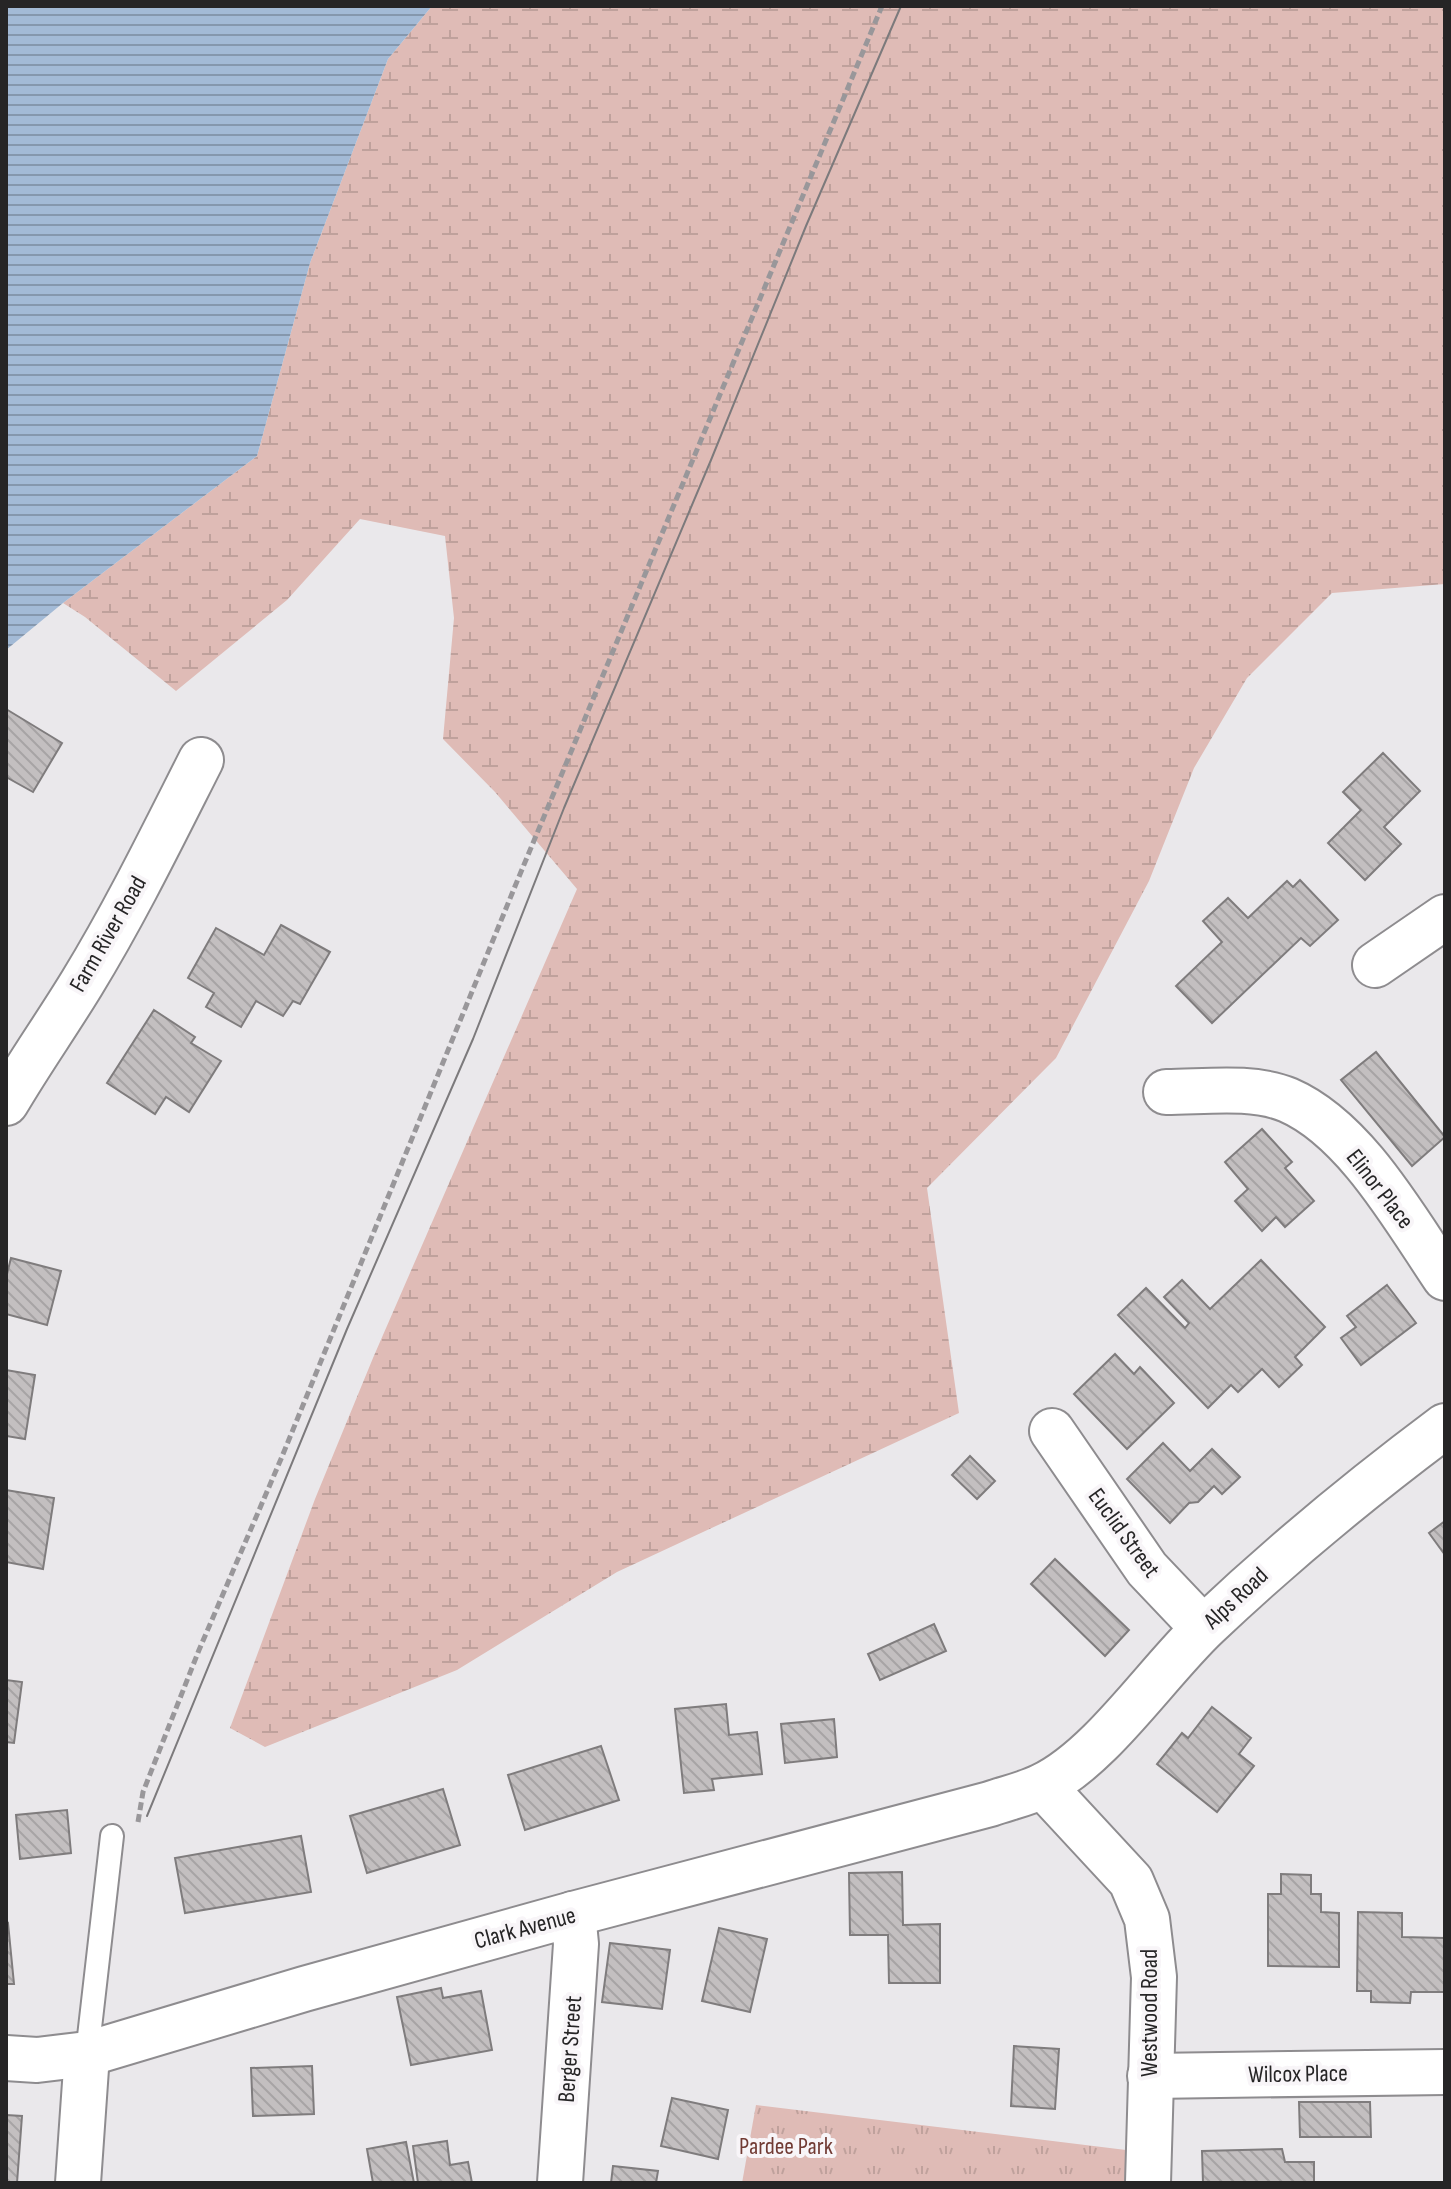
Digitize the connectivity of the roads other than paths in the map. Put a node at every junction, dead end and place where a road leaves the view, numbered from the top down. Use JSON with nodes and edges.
{"nodes":[{"id":1,"x":201,"y":760,"type":"dead end"},
{"id":2,"x":1445,"y":917,"type":"edge"},
{"id":3,"x":1375,"y":965,"type":"dead end"},
{"id":4,"x":19,"y":1050,"type":"edge"},
{"id":5,"x":1166,"y":1092,"type":"dead end"},
{"id":6,"x":6,"y":1103,"type":"edge"},
{"id":7,"x":1445,"y":1278,"type":"edge"},
{"id":8,"x":1445,"y":1426,"type":"edge"},
{"id":9,"x":1052,"y":1431,"type":"dead end"},
{"id":10,"x":1203,"y":1628,"type":"junction"},
{"id":11,"x":1043,"y":1786,"type":"junction"},
{"id":12,"x":112,"y":1836,"type":"dead end"},
{"id":13,"x":573,"y":1914,"type":"junction"},
{"id":14,"x":87,"y":2054,"type":"junction"},
{"id":15,"x":6,"y":2058,"type":"edge"},
{"id":16,"x":1445,"y":2072,"type":"edge"},
{"id":17,"x":1150,"y":2076,"type":"junction"},
{"id":18,"x":78,"y":2183,"type":"edge"},
{"id":19,"x":560,"y":2183,"type":"edge"},
{"id":20,"x":1148,"y":2183,"type":"edge"}],
"edges":[{"from":1,"to":4,"type":"street","name":"Farm River Road"},
{"from":2,"to":3,"type":"street"},
{"from":4,"to":6,"type":"street","name":"Farm River Road"},
{"from":5,"to":7,"type":"street","name":"Elinor Place"},
{"from":8,"to":10,"type":"street","name":"Alps Road"},
{"from":9,"to":10,"type":"street","name":"Euclid Street"},
{"from":10,"to":11,"type":"street","name":"Alps Road"},
{"from":11,"to":13,"type":"street","name":"Clark Avenue"},
{"from":11,"to":17,"type":"street","name":"Westwood Road"},
{"from":12,"to":14,"type":"lane"},
{"from":13,"to":14,"type":"street","name":"Clark Avenue"},
{"from":13,"to":19,"type":"street","name":"Berger Street"},
{"from":14,"to":15,"type":"street","name":"Clark Avenue"},
{"from":14,"to":18,"type":"street"},
{"from":16,"to":17,"type":"street","name":"Wilcox Place"},
{"from":17,"to":20,"type":"street","name":"Westwood Road"}]}
